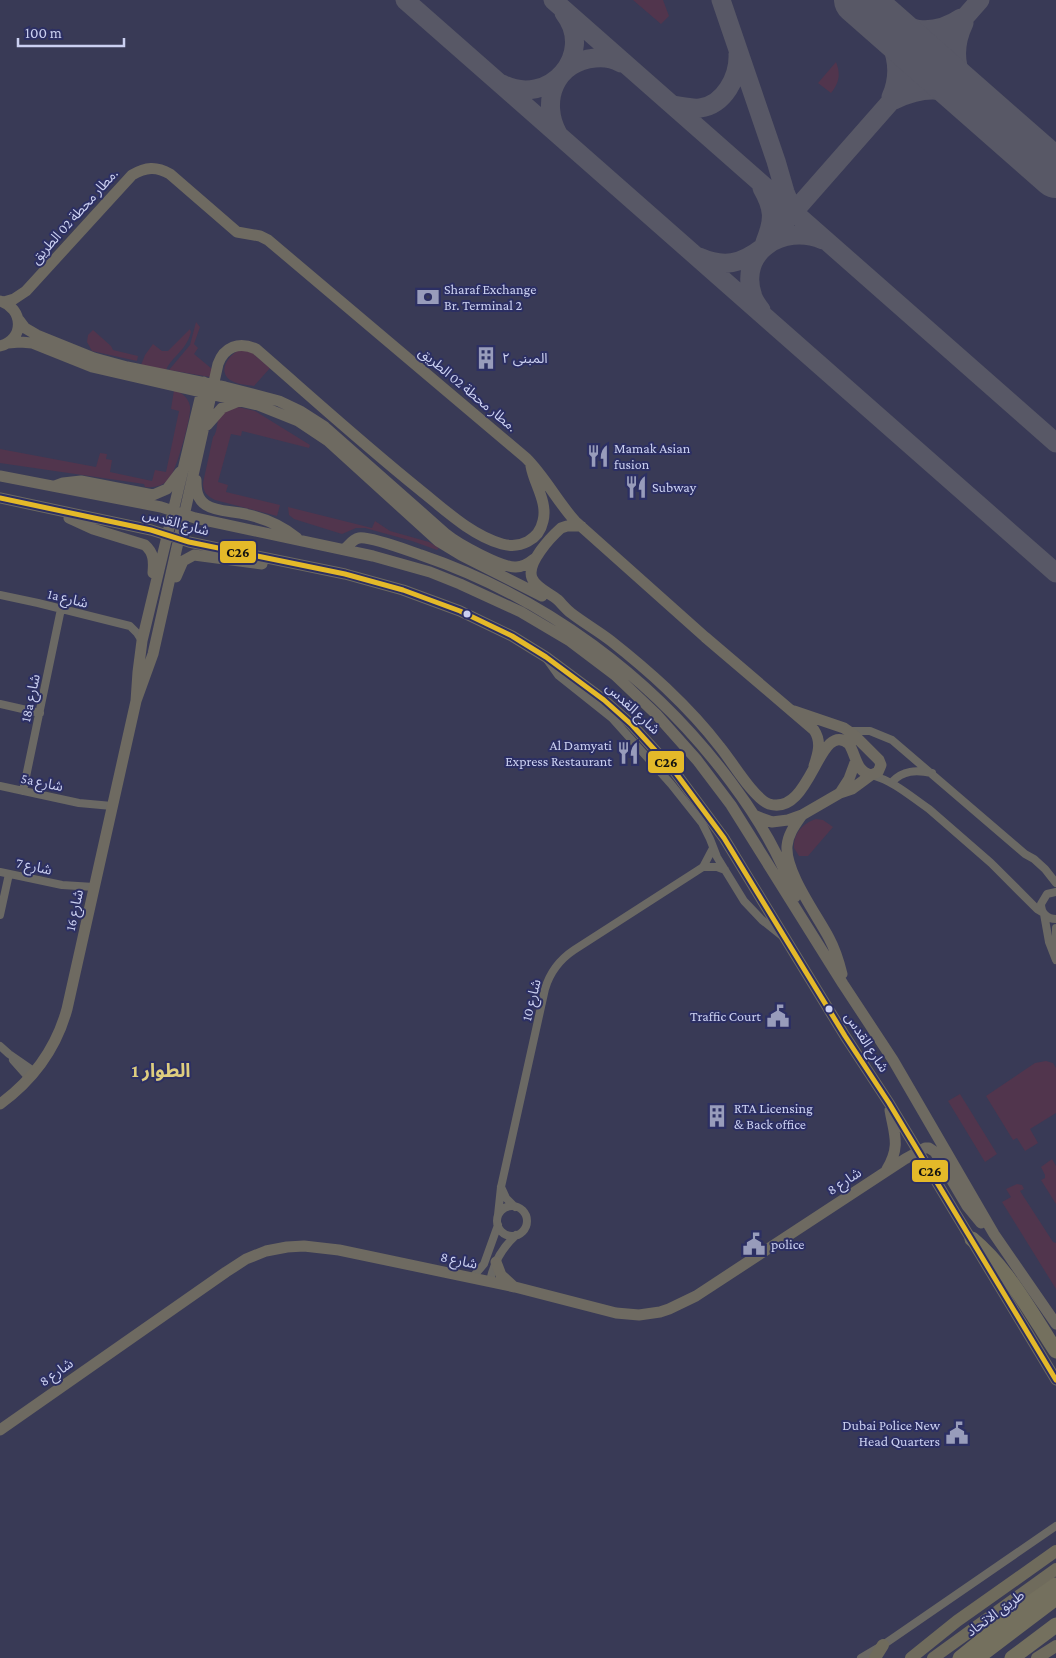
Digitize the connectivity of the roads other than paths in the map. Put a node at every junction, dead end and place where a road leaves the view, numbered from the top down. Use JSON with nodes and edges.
{"nodes":[{"id":1,"x":1,"y":301,"type":"edge"},
{"id":2,"x":19,"y":320,"type":"junction"},
{"id":3,"x":4,"y":345,"type":"edge"},
{"id":4,"x":179,"y":388,"type":"junction"},
{"id":5,"x":208,"y":388,"type":"junction"},
{"id":6,"x":241,"y":400,"type":"junction"},
{"id":7,"x":196,"y":414,"type":"junction"},
{"id":8,"x":204,"y":428,"type":"junction"},
{"id":9,"x":530,"y":462,"type":"junction"},
{"id":10,"x":190,"y":465,"type":"junction"},
{"id":11,"x":0,"y":476,"type":"edge"},
{"id":12,"x":54,"y":487,"type":"junction"},
{"id":13,"x":0,"y":498,"type":"edge"},
{"id":14,"x":52,"y":510,"type":"junction"},
{"id":15,"x":179,"y":513,"type":"junction"},
{"id":16,"x":581,"y":526,"type":"junction"},
{"id":17,"x":167,"y":536,"type":"junction"},
{"id":18,"x":298,"y":539,"type":"junction"},
{"id":19,"x":179,"y":540,"type":"junction"},
{"id":20,"x":345,"y":549,"type":"junction"},
{"id":21,"x":534,"y":559,"type":"junction"},
{"id":22,"x":284,"y":562,"type":"junction"},
{"id":23,"x":448,"y":565,"type":"junction"},
{"id":24,"x":460,"y":584,"type":"junction"},
{"id":25,"x":0,"y":595,"type":"edge"},
{"id":26,"x":152,"y":602,"type":"junction"},
{"id":27,"x":165,"y":604,"type":"junction"},
{"id":28,"x":61,"y":609,"type":"junction"},
{"id":29,"x":540,"y":610,"type":"junction"},
{"id":30,"x":521,"y":612,"type":"junction"},
{"id":31,"x":570,"y":612,"type":"junction"},
{"id":32,"x":147,"y":620,"type":"junction"},
{"id":33,"x":130,"y":626,"type":"junction"},
{"id":34,"x":142,"y":641,"type":"junction"},
{"id":35,"x":546,"y":657,"type":"junction"},
{"id":36,"x":136,"y":701,"type":"junction"},
{"id":37,"x":0,"y":704,"type":"edge"},
{"id":38,"x":790,"y":710,"type":"junction"},
{"id":39,"x":40,"y":713,"type":"junction"},
{"id":40,"x":850,"y":732,"type":"junction"},
{"id":41,"x":856,"y":760,"type":"junction"},
{"id":42,"x":814,"y":766,"type":"junction"},
{"id":43,"x":932,"y":773,"type":"junction"},
{"id":44,"x":871,"y":775,"type":"junction"},
{"id":45,"x":892,"y":782,"type":"junction"},
{"id":46,"x":0,"y":786,"type":"edge"},
{"id":47,"x":24,"y":791,"type":"junction"},
{"id":48,"x":840,"y":793,"type":"junction"},
{"id":49,"x":111,"y":809,"type":"junction"},
{"id":50,"x":802,"y":815,"type":"junction"},
{"id":51,"x":756,"y":816,"type":"junction"},
{"id":52,"x":713,"y":848,"type":"junction"},
{"id":53,"x":703,"y":867,"type":"junction"},
{"id":54,"x":725,"y":870,"type":"junction"},
{"id":55,"x":0,"y":872,"type":"edge"},
{"id":56,"x":9,"y":874,"type":"junction"},
{"id":57,"x":1053,"y":881,"type":"edge"},
{"id":58,"x":93,"y":891,"type":"junction"},
{"id":59,"x":1056,"y":892,"type":"edge"},
{"id":60,"x":1043,"y":913,"type":"junction"},
{"id":61,"x":0,"y":915,"type":"edge"},
{"id":62,"x":800,"y":915,"type":"junction"},
{"id":63,"x":1056,"y":919,"type":"edge"},
{"id":64,"x":1056,"y":928,"type":"edge"},
{"id":65,"x":783,"y":936,"type":"junction"},
{"id":66,"x":1056,"y":947,"type":"edge"},
{"id":67,"x":1056,"y":960,"type":"edge"},
{"id":68,"x":843,"y":984,"type":"junction"},
{"id":69,"x":0,"y":1046,"type":"edge"},
{"id":70,"x":32,"y":1075,"type":"junction"},
{"id":71,"x":889,"y":1103,"type":"junction"},
{"id":72,"x":0,"y":1104,"type":"edge"},
{"id":73,"x":919,"y":1151,"type":"junction"},
{"id":74,"x":886,"y":1171,"type":"junction"},
{"id":75,"x":501,"y":1187,"type":"junction"},
{"id":76,"x":515,"y":1207,"type":"junction"},
{"id":77,"x":498,"y":1215,"type":"junction"},
{"id":78,"x":498,"y":1225,"type":"junction"},
{"id":79,"x":994,"y":1234,"type":"junction"},
{"id":80,"x":516,"y":1235,"type":"junction"},
{"id":81,"x":972,"y":1239,"type":"junction"},
{"id":82,"x":496,"y":1262,"type":"junction"},
{"id":83,"x":472,"y":1278,"type":"junction"},
{"id":84,"x":490,"y":1282,"type":"junction"},
{"id":85,"x":513,"y":1286,"type":"junction"},
{"id":86,"x":1056,"y":1324,"type":"edge"},
{"id":87,"x":1056,"y":1352,"type":"edge"},
{"id":88,"x":1056,"y":1380,"type":"edge"},
{"id":89,"x":0,"y":1430,"type":"edge"},
{"id":90,"x":1056,"y":1526,"type":"edge"},
{"id":91,"x":1056,"y":1551,"type":"edge"},
{"id":92,"x":1056,"y":1569,"type":"edge"},
{"id":93,"x":1056,"y":1585,"type":"edge"},
{"id":94,"x":1056,"y":1598,"type":"edge"},
{"id":95,"x":1056,"y":1610,"type":"edge"},
{"id":96,"x":1056,"y":1625,"type":"edge"},
{"id":97,"x":883,"y":1645,"type":"junction"},
{"id":98,"x":1056,"y":1646,"type":"edge"},
{"id":99,"x":861,"y":1658,"type":"edge"},
{"id":100,"x":876,"y":1658,"type":"edge"},
{"id":101,"x":911,"y":1658,"type":"edge"},
{"id":102,"x":933,"y":1658,"type":"edge"},
{"id":103,"x":960,"y":1658,"type":"edge"},
{"id":104,"x":977,"y":1658,"type":"edge"},
{"id":105,"x":993,"y":1658,"type":"edge"},
{"id":106,"x":1012,"y":1658,"type":"edge"},
{"id":107,"x":1038,"y":1658,"type":"edge"}],
"edges":[{"from":1,"to":2,"type":"street"},
{"from":1,"to":9,"type":"street","name":"مطار محطة 02 الطريق."},
{"from":2,"to":3,"type":"street"},
{"from":2,"to":5,"type":"street"},
{"from":3,"to":4,"type":"street"},
{"from":4,"to":5,"type":"street"},
{"from":4,"to":7,"type":"street"},
{"from":5,"to":6,"type":"street"},
{"from":5,"to":7,"type":"street"},
{"from":5,"to":8,"type":"street"},
{"from":5,"to":9,"type":"street"},
{"from":5,"to":21,"type":"street"},
{"from":6,"to":8,"type":"street"},
{"from":6,"to":31,"type":"street"},
{"from":7,"to":10,"type":"street"},
{"from":8,"to":10,"type":"street"},
{"from":9,"to":16,"type":"street","name":"مطار محطة 02 الطريق."},
{"from":10,"to":12,"type":"street"},
{"from":10,"to":15,"type":"street"},
{"from":10,"to":18,"type":"street"},
{"from":11,"to":12,"type":"street","name":"شارع القدس"},
{"from":12,"to":15,"type":"street","name":"شارع القدس"},
{"from":13,"to":14,"type":"street","name":"شارع القدس"},
{"from":14,"to":17,"type":"street","name":"شارع القدس"},
{"from":14,"to":26,"type":"street"},
{"from":15,"to":17,"type":"street","name":"شارع 16"},
{"from":15,"to":18,"type":"street","name":"شارع القدس"},
{"from":15,"to":19,"type":"street","name":"شارع 16"},
{"from":16,"to":21,"type":"street"},
{"from":16,"to":38,"type":"street","name":"مطار محطة 02 الطريق."},
{"from":17,"to":19,"type":"street","name":"شارع القدس"},
{"from":17,"to":26,"type":"street","name":"شارع 16"},
{"from":18,"to":20,"type":"street","name":"شارع القدس"},
{"from":19,"to":22,"type":"street","name":"شارع القدس"},
{"from":19,"to":27,"type":"street","name":"شارع 16"},
{"from":20,"to":23,"type":"street"},
{"from":20,"to":24,"type":"street","name":"شارع القدس"},
{"from":21,"to":31,"type":"street"},
{"from":22,"to":27,"type":"street"},
{"from":22,"to":35,"type":"street","name":"شارع القدس"},
{"from":23,"to":24,"type":"street"},
{"from":23,"to":29,"type":"street"},
{"from":24,"to":30,"type":"street","name":"شارع القدس"},
{"from":25,"to":28,"type":"street","name":"1a شارع"},
{"from":26,"to":32,"type":"street","name":"شارع 16"},
{"from":27,"to":36,"type":"street","name":"شارع 16"},
{"from":28,"to":33,"type":"street","name":"1a شارع"},
{"from":28,"to":39,"type":"street","name":"18a شارع"},
{"from":29,"to":30,"type":"street"},
{"from":29,"to":51,"type":"street"},
{"from":30,"to":62,"type":"street","name":"شارع القدس"},
{"from":31,"to":42,"type":"street"},
{"from":32,"to":33,"type":"street"},
{"from":32,"to":34,"type":"street","name":"شارع 16"},
{"from":33,"to":34,"type":"street"},
{"from":34,"to":36,"type":"street","name":"شارع 16"},
{"from":35,"to":52,"type":"street"},
{"from":35,"to":65,"type":"street","name":"شارع القدس"},
{"from":36,"to":49,"type":"street","name":"شارع 16"},
{"from":37,"to":39,"type":"street"},
{"from":38,"to":40,"type":"street"},
{"from":38,"to":42,"type":"street","name":"مطار محطة 02 الطريق."},
{"from":39,"to":47,"type":"street","name":"18a شارع"},
{"from":40,"to":43,"type":"street"},
{"from":40,"to":44,"type":"street"},
{"from":41,"to":42,"type":"street"},
{"from":41,"to":44,"type":"street"},
{"from":41,"to":48,"type":"street"},
{"from":43,"to":45,"type":"street"},
{"from":43,"to":57,"type":"street"},
{"from":44,"to":45,"type":"street"},
{"from":44,"to":48,"type":"street"},
{"from":45,"to":60,"type":"street"},
{"from":46,"to":47,"type":"street","name":"5a شارع"},
{"from":47,"to":49,"type":"street","name":"5a شارع"},
{"from":48,"to":50,"type":"street"},
{"from":49,"to":58,"type":"street","name":"شارع 16"},
{"from":50,"to":51,"type":"street"},
{"from":50,"to":68,"type":"street"},
{"from":51,"to":62,"type":"street"},
{"from":52,"to":53,"type":"street","name":"شارع 10"},
{"from":52,"to":54,"type":"street"},
{"from":53,"to":54,"type":"street"},
{"from":53,"to":75,"type":"street","name":"شارع 10"},
{"from":54,"to":65,"type":"street"},
{"from":55,"to":56,"type":"street","name":"شارع 7"},
{"from":56,"to":58,"type":"street","name":"شارع 7"},
{"from":56,"to":61,"type":"street"},
{"from":58,"to":70,"type":"street","name":"شارع 16"},
{"from":59,"to":60,"type":"street"},
{"from":60,"to":63,"type":"street"},
{"from":60,"to":67,"type":"street"},
{"from":62,"to":68,"type":"street","name":"شارع القدس"},
{"from":64,"to":66,"type":"street"},
{"from":65,"to":71,"type":"street","name":"شارع القدس"},
{"from":68,"to":79,"type":"street","name":"شارع القدس"},
{"from":69,"to":70,"type":"street"},
{"from":70,"to":72,"type":"street","name":"شارع 16"},
{"from":71,"to":73,"type":"street","name":"شارع القدس"},
{"from":71,"to":74,"type":"street"},
{"from":73,"to":74,"type":"street","name":"شارع 8"},
{"from":73,"to":79,"type":"street"},
{"from":73,"to":81,"type":"street","name":"شارع القدس"},
{"from":74,"to":85,"type":"street","name":"شارع 8"},
{"from":75,"to":76,"type":"street"},
{"from":75,"to":77,"type":"street","name":"شارع 10"},
{"from":76,"to":77,"type":"street"},
{"from":76,"to":80,"type":"street"},
{"from":77,"to":78,"type":"street"},
{"from":78,"to":80,"type":"street"},
{"from":78,"to":83,"type":"street"},
{"from":79,"to":86,"type":"street","name":"شارع القدس"},
{"from":80,"to":82,"type":"street"},
{"from":81,"to":87,"type":"highway"},
{"from":81,"to":88,"type":"street","name":"شارع القدس"},
{"from":82,"to":84,"type":"street"},
{"from":82,"to":85,"type":"street"},
{"from":83,"to":84,"type":"street","name":"شارع 8"},
{"from":83,"to":89,"type":"street","name":"شارع 8"},
{"from":84,"to":85,"type":"street","name":"شارع 8"},
{"from":90,"to":97,"type":"street"},
{"from":91,"to":101,"type":"main road"},
{"from":92,"to":102,"type":"main road","name":"طريق الاتحاد"},
{"from":93,"to":103,"type":"highway"},
{"from":94,"to":104,"type":"highway","name":"طريق الاتحاد"},
{"from":95,"to":105,"type":"highway"},
{"from":96,"to":106,"type":"highway"},
{"from":97,"to":99,"type":"street"},
{"from":97,"to":100,"type":"main road"},
{"from":98,"to":107,"type":"main road"}]}
